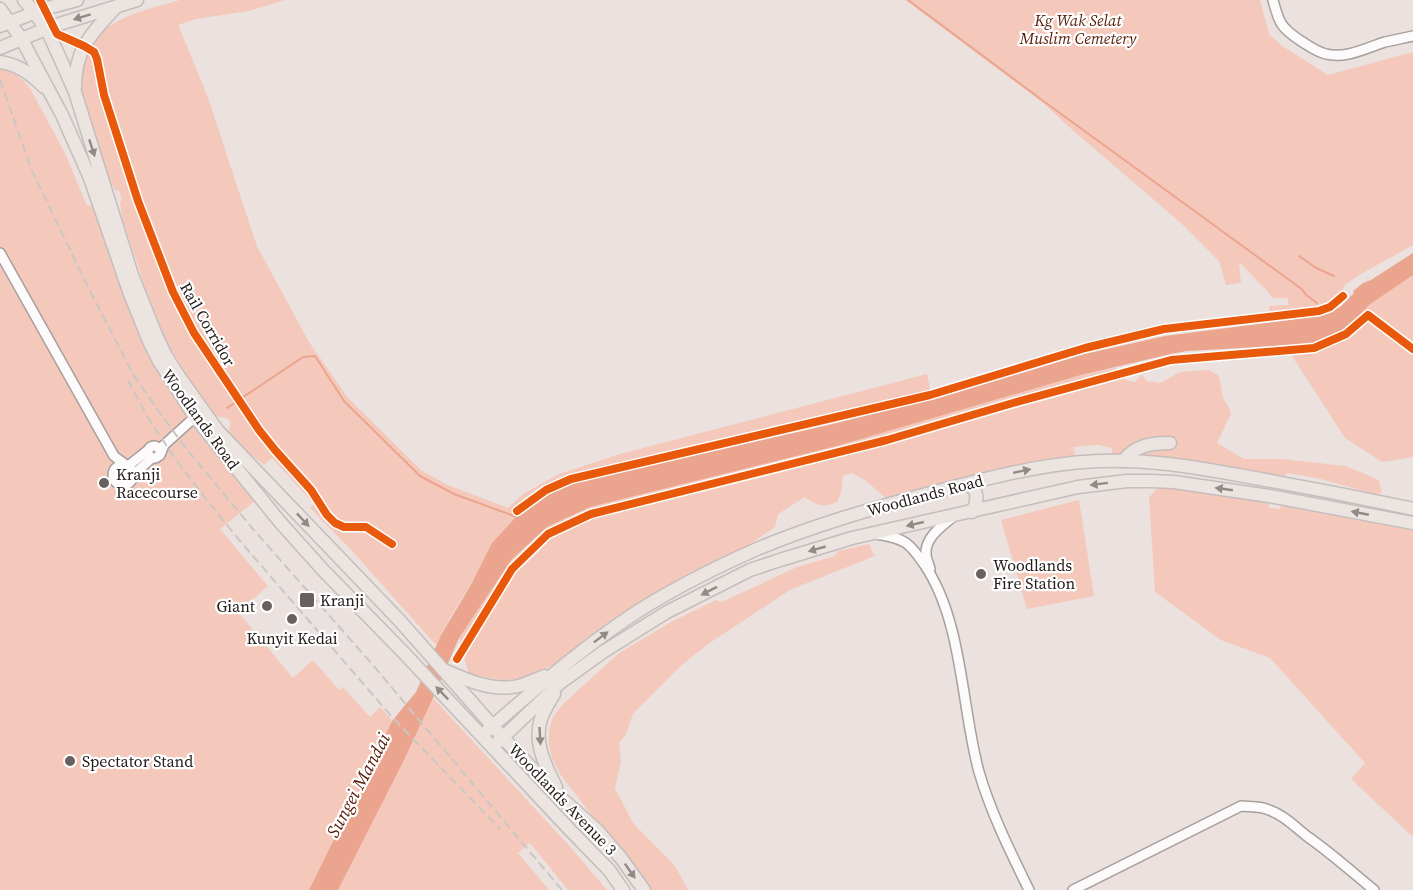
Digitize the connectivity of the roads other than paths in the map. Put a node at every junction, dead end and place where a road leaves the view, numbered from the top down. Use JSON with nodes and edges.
{"nodes":[{"id":1,"x":24,"y":0,"type":"edge"},
{"id":2,"x":77,"y":0,"type":"edge"},
{"id":3,"x":137,"y":0,"type":"edge"},
{"id":4,"x":1273,"y":0,"type":"edge"},
{"id":5,"x":117,"y":6,"type":"junction"},
{"id":6,"x":0,"y":9,"type":"edge"},
{"id":7,"x":35,"y":13,"type":"junction"},
{"id":8,"x":5,"y":24,"type":"edge"},
{"id":9,"x":46,"y":28,"type":"junction"},
{"id":10,"x":1413,"y":36,"type":"edge"},
{"id":11,"x":21,"y":38,"type":"junction"},
{"id":12,"x":0,"y":48,"type":"edge"},
{"id":13,"x":0,"y":62,"type":"edge"},
{"id":14,"x":75,"y":92,"type":"junction"},
{"id":15,"x":53,"y":96,"type":"junction"},
{"id":16,"x":0,"y":253,"type":"edge"},
{"id":17,"x":195,"y":417,"type":"junction"},
{"id":18,"x":1170,"y":443,"type":"dead end"},
{"id":19,"x":114,"y":456,"type":"junction"},
{"id":20,"x":1123,"y":460,"type":"junction"},
{"id":21,"x":129,"y":469,"type":"junction"},
{"id":22,"x":115,"y":470,"type":"junction"},
{"id":23,"x":965,"y":484,"type":"junction"},
{"id":24,"x":1413,"y":509,"type":"edge"},
{"id":25,"x":972,"y":512,"type":"junction"},
{"id":26,"x":956,"y":515,"type":"junction"},
{"id":27,"x":1413,"y":524,"type":"edge"},
{"id":28,"x":874,"y":534,"type":"junction"},
{"id":29,"x":931,"y":574,"type":"junction"},
{"id":30,"x":400,"y":621,"type":"junction"},
{"id":31,"x":393,"y":641,"type":"junction"},
{"id":32,"x":442,"y":670,"type":"junction"},
{"id":33,"x":557,"y":677,"type":"junction"},
{"id":34,"x":493,"y":726,"type":"junction"},
{"id":35,"x":482,"y":735,"type":"junction"},
{"id":36,"x":503,"y":737,"type":"junction"},
{"id":37,"x":492,"y":747,"type":"junction"},
{"id":38,"x":560,"y":797,"type":"junction"},
{"id":39,"x":623,"y":890,"type":"edge"},
{"id":40,"x":644,"y":890,"type":"edge"},
{"id":41,"x":1029,"y":890,"type":"edge"},
{"id":42,"x":1073,"y":890,"type":"edge"},
{"id":43,"x":1374,"y":890,"type":"edge"}],
"edges":[{"from":1,"to":7,"type":"main road","name":"Woodlands Road"},
{"from":2,"to":7,"type":"main road"},
{"from":3,"to":5,"type":"main road"},
{"from":4,"to":10,"type":"street"},
{"from":5,"to":9,"type":"main road","one_way":true},
{"from":5,"to":14,"type":"main road"},
{"from":6,"to":8,"type":"main road","name":"Woodlands Road"},
{"from":7,"to":8,"type":"main road"},
{"from":7,"to":9,"type":"main road","name":"Woodlands Road"},
{"from":8,"to":11,"type":"main road","name":"Woodlands Road"},
{"from":9,"to":11,"type":"main road"},
{"from":9,"to":14,"type":"main road","name":"Woodlands Road"},
{"from":11,"to":12,"type":"main road"},
{"from":11,"to":15,"type":"main road","name":"Woodlands Road"},
{"from":13,"to":15,"type":"main road"},
{"from":14,"to":30,"type":"main road","name":"Woodlands Road","one_way":true},
{"from":15,"to":17,"type":"main road","name":"Woodlands Road"},
{"from":16,"to":19,"type":"street"},
{"from":17,"to":21,"type":"street"},
{"from":17,"to":31,"type":"main road","name":"Woodlands Road"},
{"from":18,"to":20,"type":"main road"},
{"from":19,"to":21,"type":"street"},
{"from":19,"to":22,"type":"street"},
{"from":23,"to":20,"type":"main road","name":"Woodlands Road","one_way":true},
{"from":20,"to":24,"type":"main road","name":"Woodlands Road"},
{"from":21,"to":22,"type":"street"},
{"from":21,"to":22,"type":"street"},
{"from":23,"to":25,"type":"main road"},
{"from":33,"to":23,"type":"main road","name":"Woodlands Road","one_way":true},
{"from":25,"to":26,"type":"main road","name":"Woodlands Road"},
{"from":27,"to":25,"type":"main road","name":"Woodlands Road","one_way":true},
{"from":26,"to":28,"type":"main road","name":"Woodlands Road","one_way":true},
{"from":26,"to":29,"type":"street"},
{"from":28,"to":29,"type":"street"},
{"from":28,"to":33,"type":"main road","name":"Woodlands Road","one_way":true},
{"from":29,"to":41,"type":"street"},
{"from":30,"to":31,"type":"main road"},
{"from":30,"to":32,"type":"main road","name":"Woodlands Road"},
{"from":35,"to":31,"type":"main road","name":"Woodlands Road","one_way":true},
{"from":32,"to":33,"type":"main road"},
{"from":32,"to":34,"type":"main road","name":"Woodlands Road"},
{"from":33,"to":34,"type":"main road","name":"Woodlands Road"},
{"from":33,"to":36,"type":"main road","name":"Woodlands Road"},
{"from":33,"to":38,"type":"main road","one_way":true},
{"from":34,"to":35,"type":"main road","name":"Woodlands Road"},
{"from":34,"to":36,"type":"main road","name":"Woodlands Road"},
{"from":35,"to":37,"type":"main road","name":"Woodlands Road"},
{"from":36,"to":37,"type":"main road","name":"Woodlands Road"},
{"from":36,"to":38,"type":"main road","name":"Woodlands Avenue 3"},
{"from":37,"to":39,"type":"main road","name":"Woodlands Avenue 3"},
{"from":38,"to":40,"type":"main road","name":"Woodlands Avenue 3","one_way":true},
{"from":42,"to":43,"type":"street"}]}
